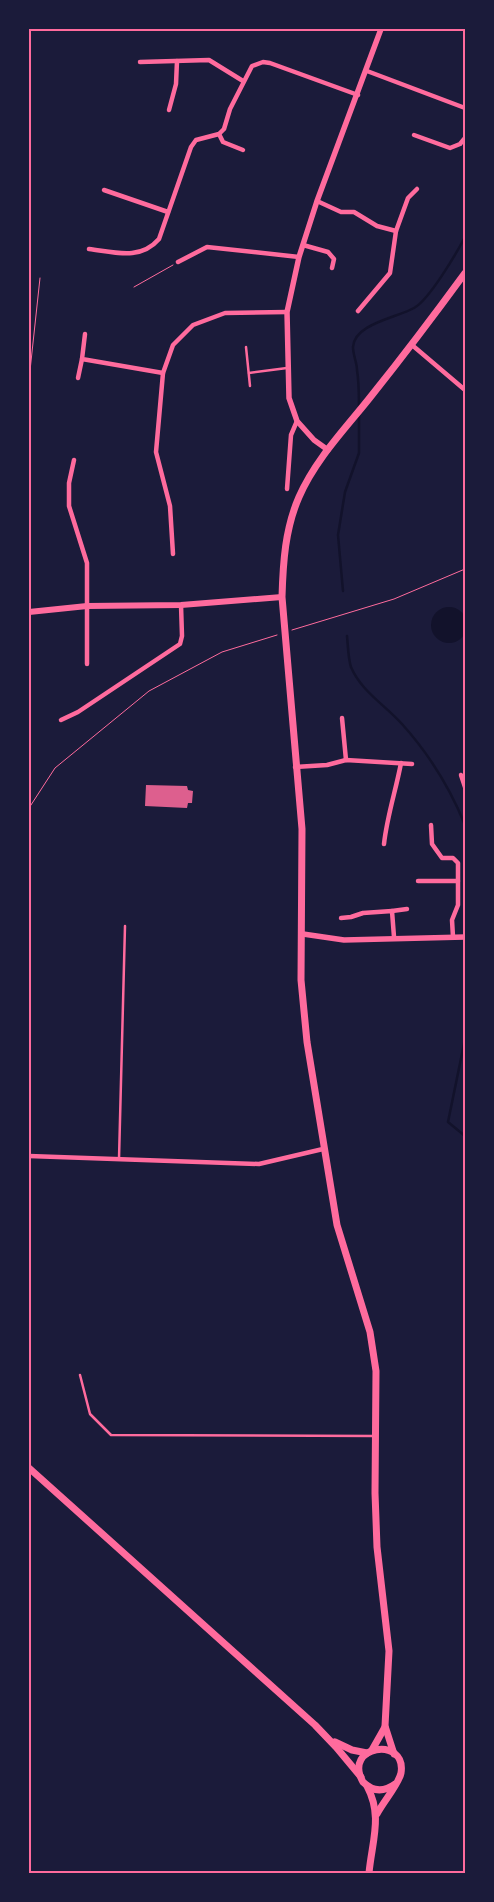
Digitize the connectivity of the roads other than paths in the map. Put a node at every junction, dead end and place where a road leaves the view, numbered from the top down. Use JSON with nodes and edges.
{"nodes":[{"id":1,"x":381,"y":29,"type":"edge"},
{"id":2,"x":177,"y":61,"type":"junction"},
{"id":3,"x":140,"y":62,"type":"dead end"},
{"id":4,"x":367,"y":71,"type":"junction"},
{"id":5,"x":243,"y":80,"type":"junction"},
{"id":6,"x":358,"y":95,"type":"junction"},
{"id":7,"x":465,"y":100,"type":"edge"},
{"id":8,"x":464,"y":107,"type":"edge"},
{"id":9,"x":169,"y":110,"type":"dead end"},
{"id":10,"x":219,"y":134,"type":"junction"},
{"id":11,"x":414,"y":135,"type":"dead end"},
{"id":12,"x":465,"y":138,"type":"edge"},
{"id":13,"x":243,"y":150,"type":"dead end"},
{"id":14,"x":417,"y":189,"type":"dead end"},
{"id":15,"x":104,"y":190,"type":"dead end"},
{"id":16,"x":317,"y":201,"type":"junction"},
{"id":17,"x":168,"y":212,"type":"junction"},
{"id":18,"x":396,"y":232,"type":"junction"},
{"id":19,"x":303,"y":245,"type":"junction"},
{"id":20,"x":89,"y":249,"type":"dead end"},
{"id":21,"x":299,"y":257,"type":"junction"},
{"id":22,"x":178,"y":262,"type":"road end"},
{"id":23,"x":332,"y":268,"type":"dead end"},
{"id":24,"x":465,"y":273,"type":"edge"},
{"id":25,"x":358,"y":311,"type":"dead end"},
{"id":26,"x":287,"y":312,"type":"junction"},
{"id":27,"x":85,"y":334,"type":"dead end"},
{"id":28,"x":412,"y":345,"type":"junction"},
{"id":29,"x":246,"y":347,"type":"dead end"},
{"id":30,"x":82,"y":359,"type":"junction"},
{"id":31,"x":287,"y":368,"type":"junction"},
{"id":32,"x":249,"y":373,"type":"junction"},
{"id":33,"x":163,"y":374,"type":"junction"},
{"id":34,"x":78,"y":378,"type":"dead end"},
{"id":35,"x":250,"y":386,"type":"dead end"},
{"id":36,"x":465,"y":390,"type":"edge"},
{"id":37,"x":297,"y":421,"type":"junction"},
{"id":38,"x":328,"y":450,"type":"junction"},
{"id":39,"x":74,"y":460,"type":"dead end"},
{"id":40,"x":287,"y":489,"type":"dead end"},
{"id":41,"x":174,"y":554,"type":"dead end"},
{"id":42,"x":282,"y":597,"type":"junction"},
{"id":43,"x":181,"y":605,"type":"junction"},
{"id":44,"x":87,"y":606,"type":"junction"},
{"id":45,"x":29,"y":612,"type":"edge"},
{"id":46,"x":87,"y":664,"type":"dead end"},
{"id":47,"x":342,"y":718,"type":"dead end"},
{"id":48,"x":61,"y":720,"type":"dead end"},
{"id":49,"x":346,"y":760,"type":"junction"},
{"id":50,"x":401,"y":763,"type":"junction"},
{"id":51,"x":412,"y":764,"type":"dead end"},
{"id":52,"x":296,"y":766,"type":"junction"},
{"id":53,"x":461,"y":775,"type":"dead end"},
{"id":54,"x":465,"y":787,"type":"edge"},
{"id":55,"x":431,"y":825,"type":"dead end"},
{"id":56,"x":384,"y":844,"type":"dead end"},
{"id":57,"x":418,"y":881,"type":"dead end"},
{"id":58,"x":458,"y":881,"type":"junction"},
{"id":59,"x":407,"y":909,"type":"dead end"},
{"id":60,"x":392,"y":911,"type":"junction"},
{"id":61,"x":341,"y":918,"type":"dead end"},
{"id":62,"x":125,"y":926,"type":"dead end"},
{"id":63,"x":303,"y":934,"type":"junction"},
{"id":64,"x":394,"y":937,"type":"junction"},
{"id":65,"x":459,"y":937,"type":"edge"},
{"id":66,"x":323,"y":1149,"type":"junction"},
{"id":67,"x":29,"y":1156,"type":"edge"},
{"id":68,"x":119,"y":1159,"type":"junction"},
{"id":69,"x":80,"y":1375,"type":"dead end"},
{"id":70,"x":377,"y":1436,"type":"junction"},
{"id":71,"x":29,"y":1468,"type":"edge"},
{"id":72,"x":385,"y":1726,"type":"junction"},
{"id":73,"x":328,"y":1738,"type":"junction"},
{"id":74,"x":369,"y":1751,"type":"junction"},
{"id":75,"x":394,"y":1754,"type":"junction"},
{"id":76,"x":361,"y":1777,"type":"junction"},
{"id":77,"x":395,"y":1784,"type":"junction"},
{"id":78,"x":367,"y":1786,"type":"junction"},
{"id":79,"x":377,"y":1814,"type":"junction"},
{"id":80,"x":370,"y":1873,"type":"edge"}],
"edges":[{"from":1,"to":4,"type":"street"},
{"from":2,"to":3,"type":"street"},
{"from":2,"to":5,"type":"street"},
{"from":2,"to":9,"type":"street"},
{"from":4,"to":6,"type":"street"},
{"from":4,"to":8,"type":"street"},
{"from":5,"to":6,"type":"street"},
{"from":5,"to":10,"type":"street"},
{"from":6,"to":16,"type":"street"},
{"from":7,"to":8,"type":"street"},
{"from":10,"to":13,"type":"street"},
{"from":10,"to":17,"type":"street"},
{"from":11,"to":12,"type":"street"},
{"from":14,"to":18,"type":"street"},
{"from":15,"to":17,"type":"street"},
{"from":16,"to":18,"type":"street"},
{"from":16,"to":19,"type":"street"},
{"from":17,"to":20,"type":"street"},
{"from":18,"to":25,"type":"street"},
{"from":19,"to":21,"type":"street"},
{"from":19,"to":23,"type":"street"},
{"from":21,"to":22,"type":"street"},
{"from":21,"to":26,"type":"street"},
{"from":24,"to":28,"type":"main road"},
{"from":26,"to":31,"type":"street"},
{"from":26,"to":33,"type":"street"},
{"from":27,"to":30,"type":"street"},
{"from":28,"to":36,"type":"street"},
{"from":28,"to":38,"type":"main road"},
{"from":29,"to":32,"type":"lane"},
{"from":30,"to":33,"type":"street"},
{"from":30,"to":34,"type":"street"},
{"from":31,"to":32,"type":"lane"},
{"from":31,"to":37,"type":"street"},
{"from":32,"to":35,"type":"lane"},
{"from":33,"to":41,"type":"street"},
{"from":37,"to":38,"type":"street"},
{"from":37,"to":40,"type":"street"},
{"from":38,"to":42,"type":"main road"},
{"from":39,"to":44,"type":"street"},
{"from":42,"to":43,"type":"main road"},
{"from":42,"to":52,"type":"main road"},
{"from":43,"to":44,"type":"main road"},
{"from":43,"to":48,"type":"street"},
{"from":44,"to":45,"type":"main road"},
{"from":44,"to":46,"type":"street"},
{"from":47,"to":49,"type":"street"},
{"from":49,"to":50,"type":"street"},
{"from":49,"to":52,"type":"street"},
{"from":50,"to":51,"type":"street"},
{"from":50,"to":56,"type":"street"},
{"from":52,"to":63,"type":"main road"},
{"from":53,"to":54,"type":"street"},
{"from":55,"to":58,"type":"street"},
{"from":57,"to":58,"type":"street"},
{"from":58,"to":65,"type":"street"},
{"from":59,"to":60,"type":"street"},
{"from":60,"to":61,"type":"street"},
{"from":60,"to":64,"type":"street"},
{"from":62,"to":68,"type":"lane"},
{"from":63,"to":64,"type":"street"},
{"from":63,"to":66,"type":"main road"},
{"from":64,"to":65,"type":"street"},
{"from":66,"to":68,"type":"street"},
{"from":66,"to":70,"type":"main road"},
{"from":67,"to":68,"type":"street"},
{"from":69,"to":70,"type":"lane"},
{"from":70,"to":72,"type":"main road"},
{"from":71,"to":73,"type":"main road"},
{"from":72,"to":74,"type":"main road"},
{"from":72,"to":75,"type":"main road"},
{"from":73,"to":74,"type":"main road"},
{"from":73,"to":76,"type":"main road"},
{"from":74,"to":75,"type":"main road"},
{"from":74,"to":76,"type":"main road"},
{"from":75,"to":77,"type":"main road"},
{"from":76,"to":78,"type":"main road"},
{"from":77,"to":78,"type":"main road"},
{"from":77,"to":79,"type":"main road"},
{"from":78,"to":79,"type":"main road"},
{"from":79,"to":80,"type":"main road"}]}
